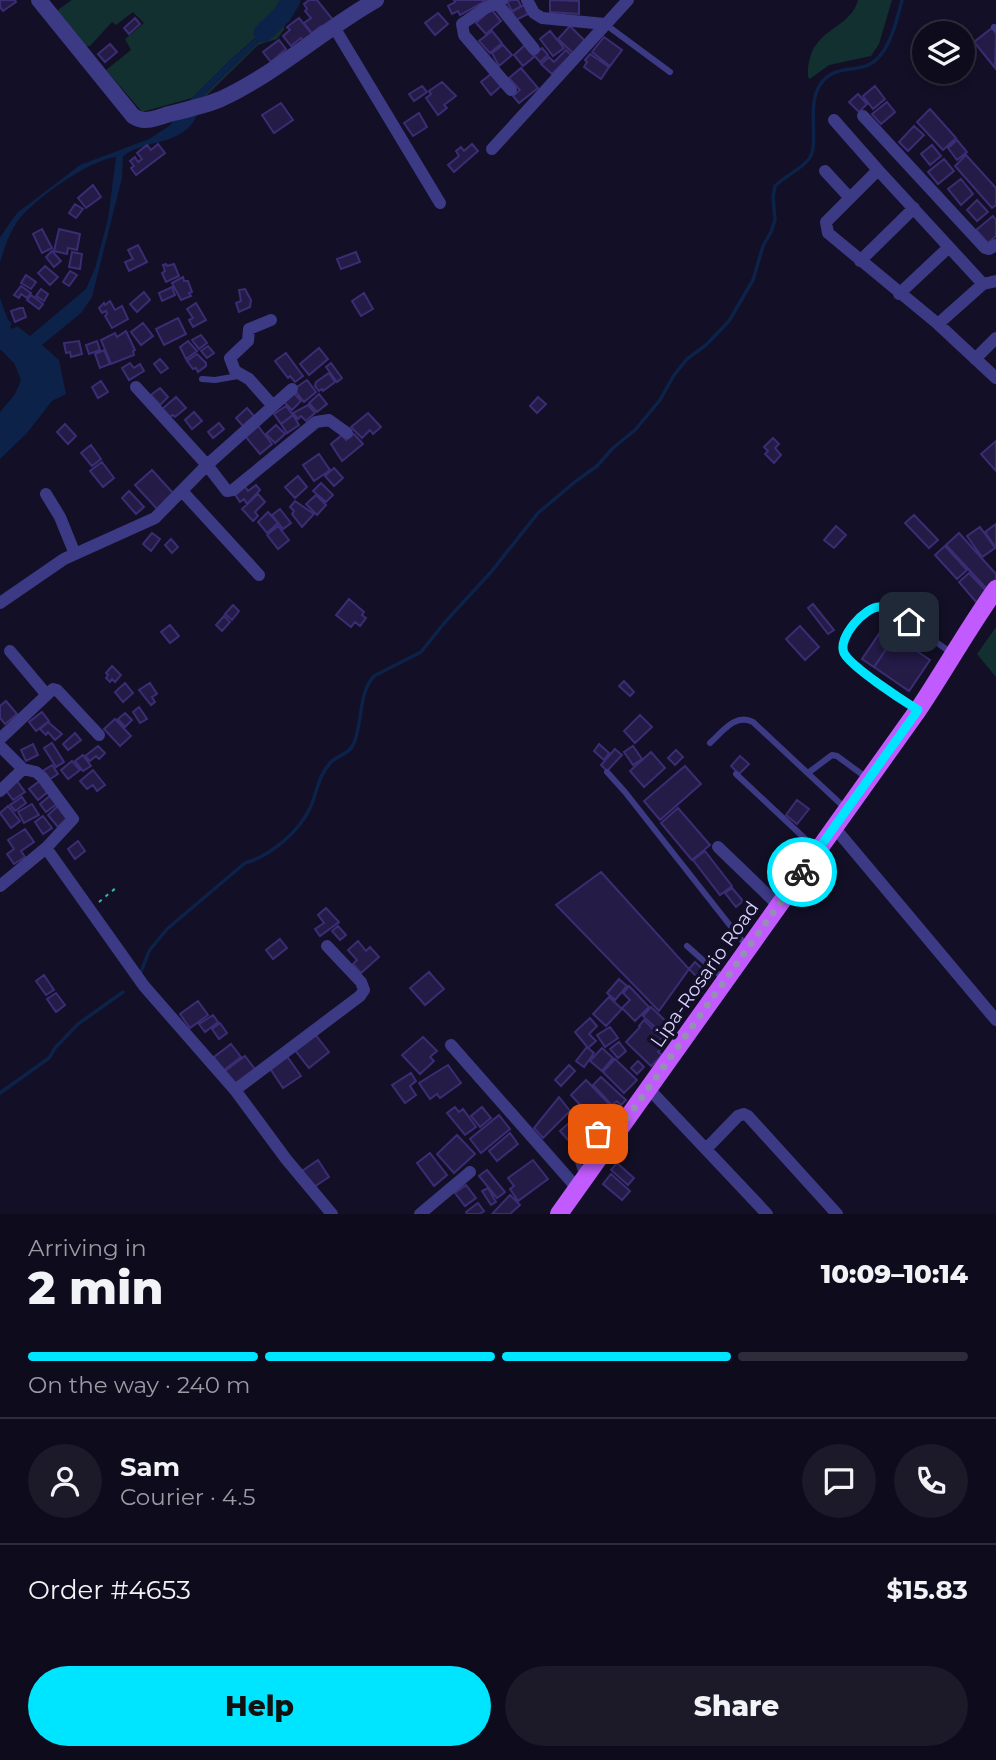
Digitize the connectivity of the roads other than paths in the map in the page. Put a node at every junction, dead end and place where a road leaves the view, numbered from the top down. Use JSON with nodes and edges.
{"nodes":[{"id":1,"x":376,"y":0,"type":"edge"},
{"id":2,"x":527,"y":0,"type":"edge"},
{"id":3,"x":628,"y":0,"type":"edge"},
{"id":4,"x":499,"y":1,"type":"edge"},
{"id":5,"x":46,"y":2,"type":"edge"},
{"id":6,"x":605,"y":24,"type":"junction"},
{"id":7,"x":334,"y":27,"type":"junction"},
{"id":8,"x":534,"y":49,"type":"dead end"},
{"id":9,"x":670,"y":72,"type":"dead end"},
{"id":10,"x":511,"y":90,"type":"dead end"},
{"id":11,"x":863,"y":116,"type":"dead end"},
{"id":12,"x":834,"y":120,"type":"dead end"},
{"id":13,"x":492,"y":149,"type":"dead end"},
{"id":14,"x":877,"y":170,"type":"junction"},
{"id":15,"x":825,"y":171,"type":"dead end"},
{"id":16,"x":849,"y":197,"type":"junction"},
{"id":17,"x":440,"y":203,"type":"dead end"},
{"id":18,"x":914,"y":208,"type":"junction"},
{"id":19,"x":996,"y":245,"type":"edge"},
{"id":20,"x":948,"y":247,"type":"junction"},
{"id":21,"x":860,"y":261,"type":"junction"},
{"id":22,"x":989,"y":283,"type":"edge"},
{"id":23,"x":900,"y":294,"type":"junction"},
{"id":24,"x":271,"y":320,"type":"dead end"},
{"id":25,"x":938,"y":324,"type":"junction"},
{"id":26,"x":996,"y":338,"type":"edge"},
{"id":27,"x":975,"y":359,"type":"junction"},
{"id":28,"x":240,"y":375,"type":"junction"},
{"id":29,"x":996,"y":378,"type":"edge"},
{"id":30,"x":202,"y":379,"type":"dead end"},
{"id":31,"x":136,"y":387,"type":"dead end"},
{"id":32,"x":292,"y":389,"type":"dead end"},
{"id":33,"x":272,"y":407,"type":"junction"},
{"id":34,"x":346,"y":433,"type":"dead end"},
{"id":35,"x":207,"y":465,"type":"junction"},
{"id":36,"x":181,"y":491,"type":"junction"},
{"id":37,"x":46,"y":494,"type":"dead end"},
{"id":38,"x":75,"y":554,"type":"junction"},
{"id":39,"x":259,"y":575,"type":"dead end"},
{"id":40,"x":996,"y":589,"type":"edge"},
{"id":41,"x":0,"y":603,"type":"edge"},
{"id":42,"x":996,"y":609,"type":"edge"},
{"id":43,"x":10,"y":651,"type":"dead end"},
{"id":44,"x":955,"y":655,"type":"junction"},
{"id":45,"x":46,"y":694,"type":"junction"},
{"id":46,"x":918,"y":710,"type":"junction"},
{"id":47,"x":99,"y":736,"type":"dead end"},
{"id":48,"x":0,"y":739,"type":"edge"},
{"id":49,"x":710,"y":743,"type":"dead end"},
{"id":50,"x":0,"y":746,"type":"edge"},
{"id":51,"x":23,"y":769,"type":"junction"},
{"id":52,"x":607,"y":772,"type":"dead end"},
{"id":53,"x":808,"y":773,"type":"junction"},
{"id":54,"x":736,"y":775,"type":"dead end"},
{"id":55,"x":868,"y":779,"type":"junction"},
{"id":56,"x":0,"y":791,"type":"edge"},
{"id":57,"x":846,"y":810,"type":"junction"},
{"id":58,"x":834,"y":827,"type":"junction"},
{"id":59,"x":46,"y":848,"type":"junction"},
{"id":60,"x":718,"y":848,"type":"dead end"},
{"id":61,"x":818,"y":850,"type":"junction"},
{"id":62,"x":0,"y":886,"type":"edge"},
{"id":63,"x":778,"y":905,"type":"junction"},
{"id":64,"x":327,"y":946,"type":"dead end"},
{"id":65,"x":687,"y":947,"type":"dead end"},
{"id":66,"x":748,"y":948,"type":"junction"},
{"id":67,"x":725,"y":980,"type":"junction"},
{"id":68,"x":996,"y":1020,"type":"edge"},
{"id":69,"x":451,"y":1045,"type":"dead end"},
{"id":70,"x":649,"y":1089,"type":"junction"},
{"id":71,"x":234,"y":1090,"type":"junction"},
{"id":72,"x":582,"y":1133,"type":"dead end"},
{"id":73,"x":615,"y":1135,"type":"junction"},
{"id":74,"x":572,"y":1144,"type":"dead end"},
{"id":75,"x":706,"y":1148,"type":"junction"},
{"id":76,"x":470,"y":1172,"type":"dead end"},
{"id":77,"x":580,"y":1184,"type":"junction"},
{"id":78,"x":332,"y":1214,"type":"edge"},
{"id":79,"x":420,"y":1214,"type":"edge"},
{"id":80,"x":559,"y":1214,"type":"edge"},
{"id":81,"x":767,"y":1214,"type":"edge"},
{"id":82,"x":837,"y":1214,"type":"edge"}],
"edges":[{"from":1,"to":7,"type":"street"},
{"from":2,"to":6,"type":"street"},
{"from":3,"to":6,"type":"street"},
{"from":4,"to":8,"type":"street"},
{"from":4,"to":10,"type":"street"},
{"from":5,"to":7,"type":"street"},
{"from":6,"to":9,"type":"lane"},
{"from":6,"to":13,"type":"street"},
{"from":7,"to":17,"type":"street"},
{"from":11,"to":19,"type":"street"},
{"from":12,"to":14,"type":"street"},
{"from":14,"to":16,"type":"street"},
{"from":14,"to":18,"type":"street"},
{"from":15,"to":16,"type":"street"},
{"from":16,"to":21,"type":"street"},
{"from":18,"to":20,"type":"street"},
{"from":18,"to":21,"type":"street"},
{"from":20,"to":22,"type":"street"},
{"from":20,"to":23,"type":"street"},
{"from":21,"to":23,"type":"street"},
{"from":22,"to":25,"type":"street"},
{"from":23,"to":25,"type":"street"},
{"from":24,"to":28,"type":"street"},
{"from":25,"to":27,"type":"street"},
{"from":26,"to":27,"type":"street"},
{"from":27,"to":29,"type":"street"},
{"from":28,"to":30,"type":"lane"},
{"from":28,"to":33,"type":"street"},
{"from":31,"to":35,"type":"street"},
{"from":32,"to":33,"type":"street"},
{"from":33,"to":35,"type":"street"},
{"from":34,"to":35,"type":"street"},
{"from":35,"to":36,"type":"street"},
{"from":36,"to":38,"type":"street"},
{"from":36,"to":39,"type":"street"},
{"from":37,"to":38,"type":"street"},
{"from":38,"to":41,"type":"street"},
{"from":40,"to":44,"type":"main road","name":"Lipa-Rosario Road"},
{"from":42,"to":44,"type":"main road","name":"Lipa-Rosario Road"},
{"from":43,"to":45,"type":"street"},
{"from":44,"to":46,"type":"main road","name":"Lipa-Rosario Road"},
{"from":44,"to":46,"type":"lane"},
{"from":45,"to":47,"type":"street"},
{"from":45,"to":48,"type":"street"},
{"from":46,"to":55,"type":"main road","name":"Lipa-Rosario Road"},
{"from":49,"to":53,"type":"lane"},
{"from":50,"to":51,"type":"street"},
{"from":51,"to":56,"type":"street"},
{"from":51,"to":59,"type":"street"},
{"from":52,"to":66,"type":"lane"},
{"from":53,"to":55,"type":"lane"},
{"from":53,"to":57,"type":"lane"},
{"from":54,"to":61,"type":"lane"},
{"from":55,"to":57,"type":"main road","name":"Lipa-Rosario Road"},
{"from":57,"to":58,"type":"main road","name":"Lipa-Rosario Road"},
{"from":58,"to":61,"type":"main road","name":"Lipa-Rosario Road"},
{"from":58,"to":68,"type":"street"},
{"from":59,"to":62,"type":"street"},
{"from":59,"to":71,"type":"street"},
{"from":60,"to":63,"type":"street"},
{"from":61,"to":63,"type":"main road","name":"Lipa-Rosario Road"},
{"from":63,"to":66,"type":"main road","name":"Lipa-Rosario Road"},
{"from":64,"to":71,"type":"street"},
{"from":65,"to":67,"type":"lane"},
{"from":66,"to":67,"type":"main road","name":"Lipa-Rosario Road"},
{"from":67,"to":70,"type":"main road","name":"Lipa-Rosario Road"},
{"from":69,"to":77,"type":"street"},
{"from":70,"to":73,"type":"main road","name":"Lipa-Rosario Road"},
{"from":70,"to":75,"type":"street"},
{"from":71,"to":78,"type":"street"},
{"from":72,"to":73,"type":"lane"},
{"from":73,"to":77,"type":"main road","name":"Lipa-Rosario Road"},
{"from":74,"to":77,"type":"lane"},
{"from":75,"to":81,"type":"street"},
{"from":75,"to":82,"type":"street"},
{"from":76,"to":79,"type":"street"},
{"from":77,"to":80,"type":"main road","name":"Lipa-Rosario Road"}]}
